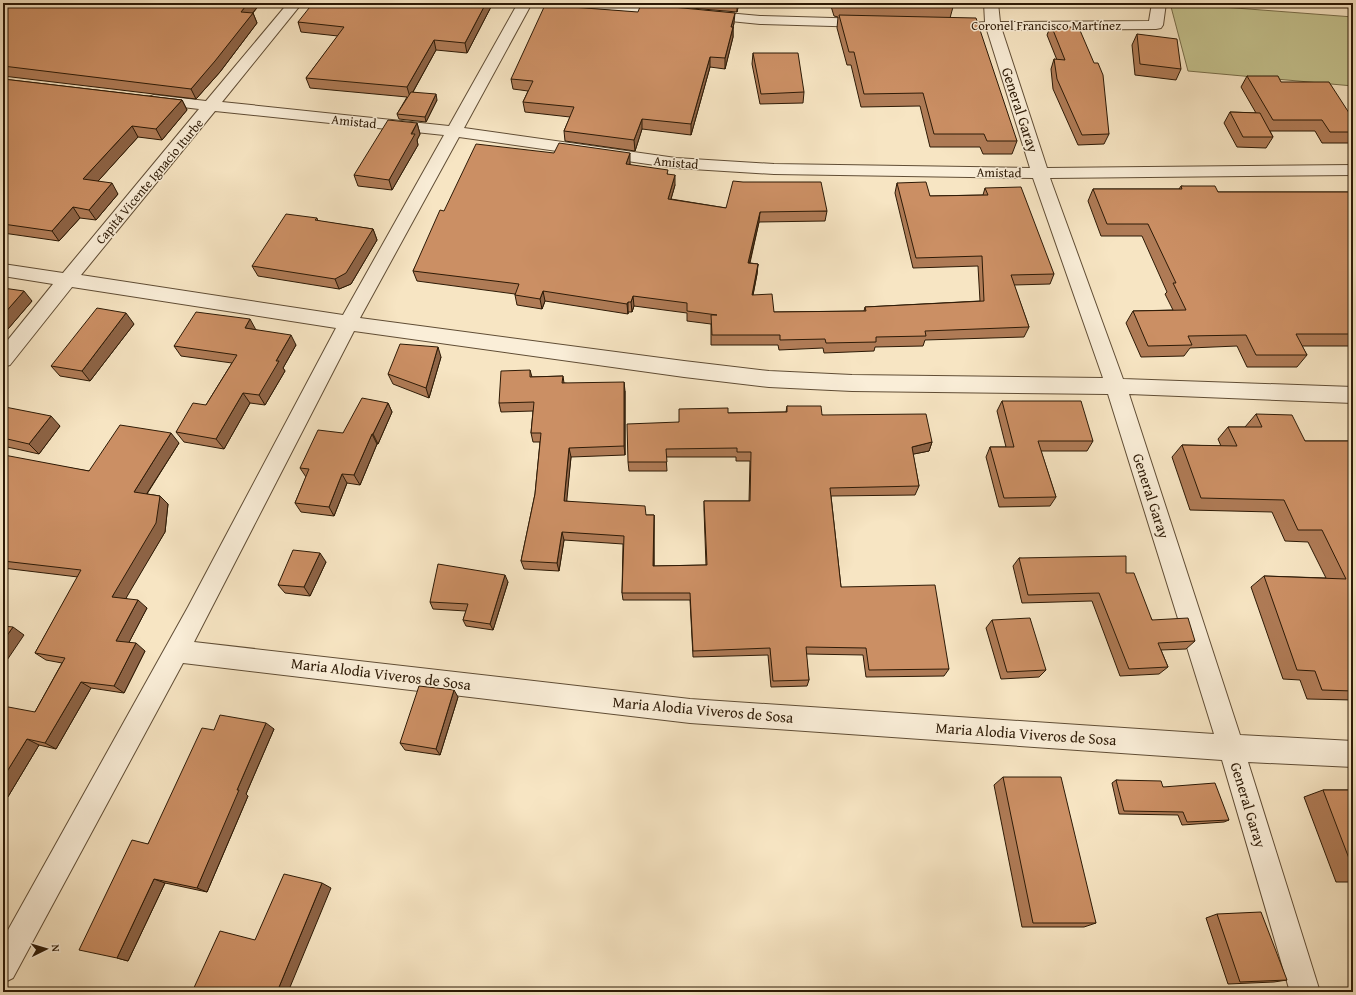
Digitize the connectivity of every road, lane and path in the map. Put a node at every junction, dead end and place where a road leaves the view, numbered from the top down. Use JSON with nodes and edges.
{"nodes":[{"id":1,"x":295,"y":3,"type":"edge"},
{"id":2,"x":525,"y":3,"type":"edge"},
{"id":3,"x":577,"y":3,"type":"edge"},
{"id":4,"x":991,"y":3,"type":"edge"},
{"id":5,"x":1159,"y":3,"type":"edge"},
{"id":6,"x":884,"y":23,"type":"edge"},
{"id":7,"x":962,"y":25,"type":"edge"},
{"id":8,"x":993,"y":26,"type":"junction"},
{"id":9,"x":138,"y":98,"type":"edge"},
{"id":10,"x":210,"y":107,"type":"junction"},
{"id":11,"x":453,"y":131,"type":"junction"},
{"id":12,"x":1353,"y":170,"type":"edge"},
{"id":13,"x":1040,"y":172,"type":"junction"},
{"id":14,"x":3,"y":270,"type":"edge"},
{"id":15,"x":67,"y":280,"type":"junction"},
{"id":16,"x":348,"y":323,"type":"junction"},
{"id":17,"x":3,"y":360,"type":"edge"},
{"id":18,"x":1116,"y":386,"type":"junction"},
{"id":19,"x":1353,"y":395,"type":"edge"},
{"id":20,"x":177,"y":651,"type":"junction"},
{"id":21,"x":1231,"y":748,"type":"junction"},
{"id":22,"x":1353,"y":754,"type":"edge"},
{"id":23,"x":3,"y":968,"type":"edge"},
{"id":24,"x":1305,"y":992,"type":"edge"}],
"edges":[{"from":1,"to":10,"type":"street","name":"Capitá Vicente Ignacio Iturbe"},
{"from":2,"to":11,"type":"street"},
{"from":3,"to":6,"type":"street"},
{"from":4,"to":8,"type":"street","name":"General Garay"},
{"from":5,"to":8,"type":"street","name":"Coronel Francisco Martínez"},
{"from":7,"to":8,"type":"street","name":"Coronel Francisco Martínez"},
{"from":8,"to":13,"type":"street","name":"General Garay"},
{"from":9,"to":10,"type":"street","name":"Amistad"},
{"from":10,"to":11,"type":"street","name":"Amistad"},
{"from":10,"to":15,"type":"street","name":"Capitá Vicente Ignacio Iturbe"},
{"from":11,"to":13,"type":"street","name":"Amistad"},
{"from":11,"to":16,"type":"street"},
{"from":12,"to":13,"type":"street","name":"Amistad"},
{"from":13,"to":18,"type":"street","name":"General Garay"},
{"from":14,"to":15,"type":"street"},
{"from":15,"to":16,"type":"street"},
{"from":15,"to":17,"type":"street","name":"Capitá Vicente Ignacio Iturbe"},
{"from":16,"to":18,"type":"street"},
{"from":16,"to":20,"type":"street"},
{"from":18,"to":19,"type":"street"},
{"from":18,"to":21,"type":"street","name":"General Garay"},
{"from":20,"to":21,"type":"street","name":"Maria Alodia Viveros de Sosa"},
{"from":20,"to":23,"type":"street"},
{"from":21,"to":22,"type":"street","name":"Maria Alodia Viveros de Sosa"},
{"from":21,"to":24,"type":"street","name":"General Garay"}]}
